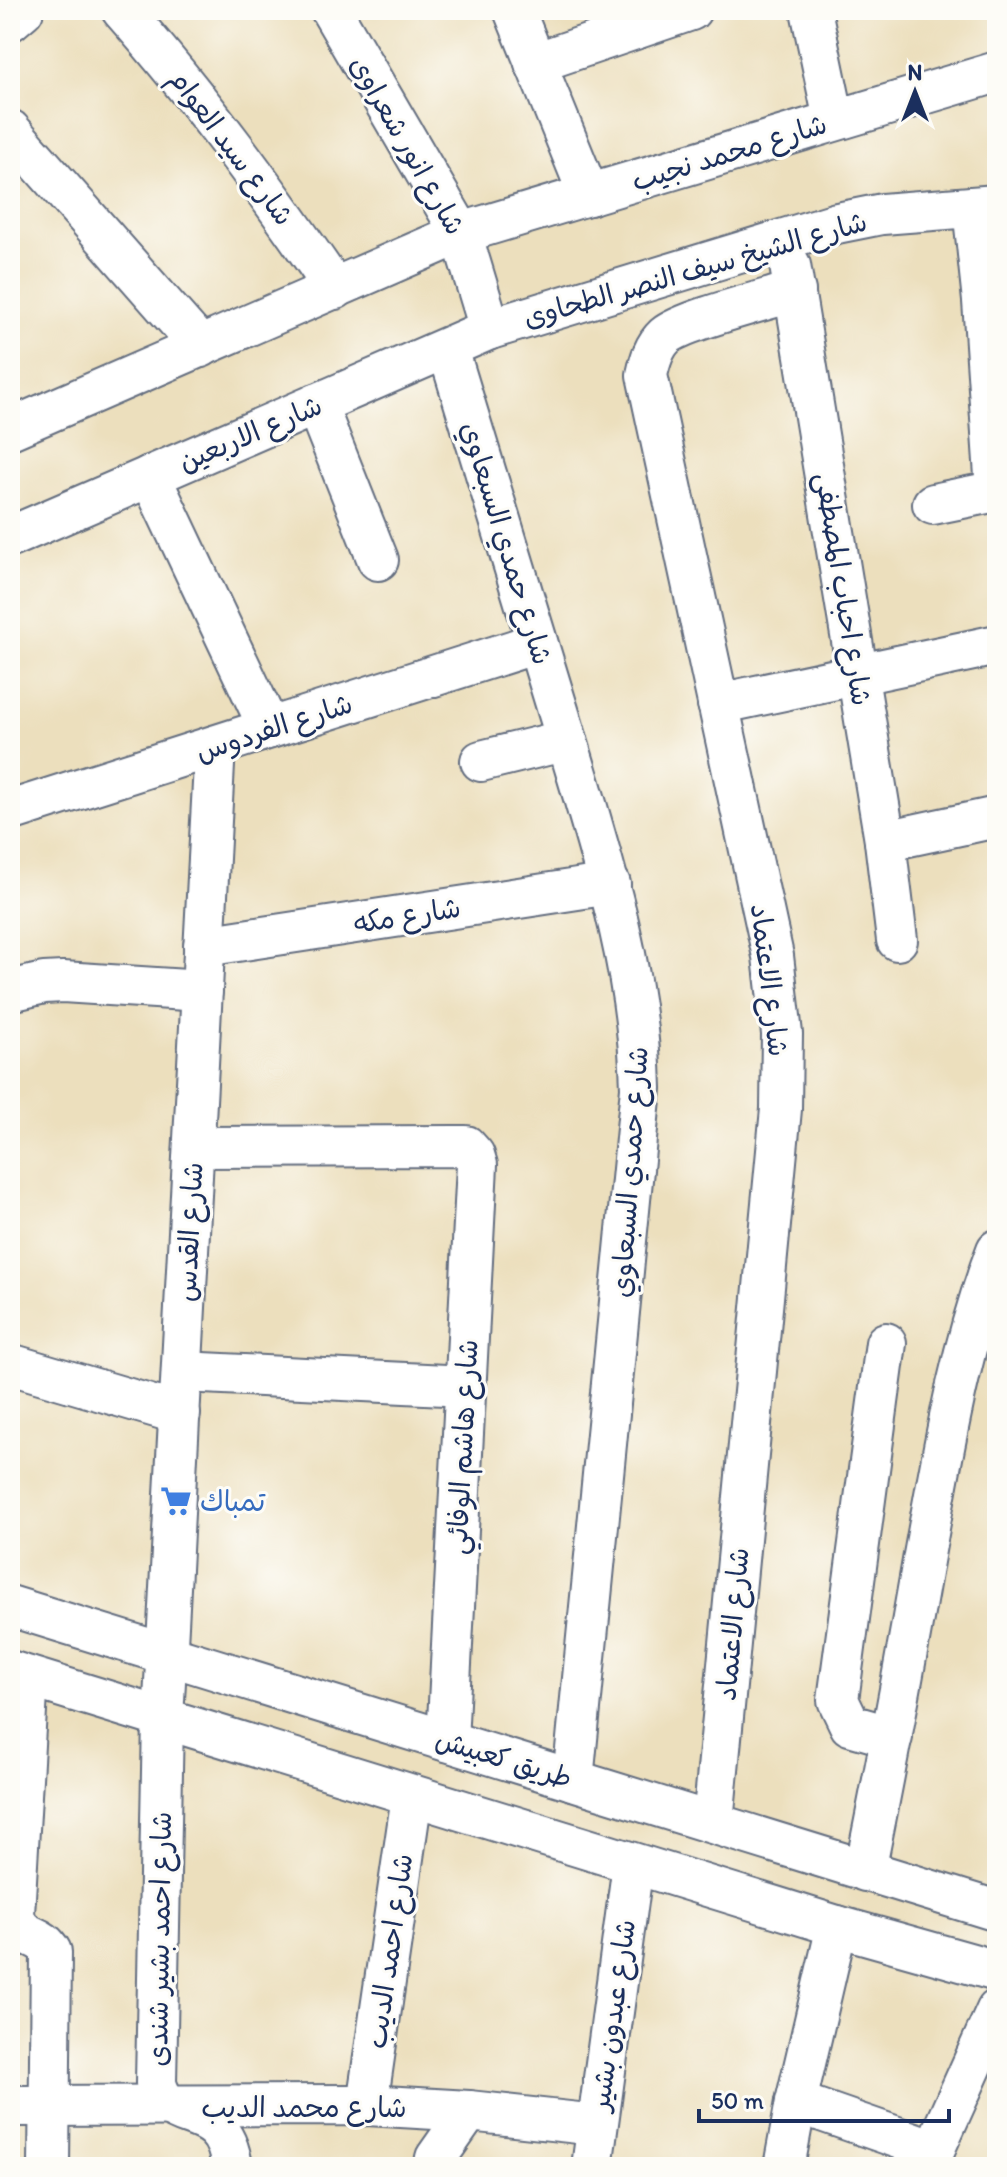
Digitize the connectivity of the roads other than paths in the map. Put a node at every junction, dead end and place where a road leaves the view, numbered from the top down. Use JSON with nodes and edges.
{"nodes":[{"id":1,"x":23,"y":10,"type":"edge"},
{"id":2,"x":122,"y":10,"type":"edge"},
{"id":3,"x":331,"y":10,"type":"edge"},
{"id":4,"x":514,"y":10,"type":"edge"},
{"id":5,"x":811,"y":10,"type":"edge"},
{"id":6,"x":683,"y":11,"type":"edge"},
{"id":7,"x":10,"y":21,"type":"edge"},
{"id":8,"x":535,"y":63,"type":"junction"},
{"id":9,"x":997,"y":72,"type":"edge"},
{"id":10,"x":834,"y":120,"type":"junction"},
{"id":11,"x":10,"y":130,"type":"edge"},
{"id":12,"x":589,"y":195,"type":"junction"},
{"id":13,"x":985,"y":206,"type":"edge"},
{"id":14,"x":461,"y":233,"type":"junction"},
{"id":15,"x":786,"y":238,"type":"junction"},
{"id":16,"x":335,"y":289,"type":"junction"},
{"id":17,"x":795,"y":291,"type":"junction"},
{"id":18,"x":990,"y":300,"type":"edge"},
{"id":19,"x":490,"y":329,"type":"junction"},
{"id":20,"x":201,"y":347,"type":"junction"},
{"id":21,"x":448,"y":349,"type":"junction"},
{"id":22,"x":316,"y":404,"type":"junction"},
{"id":23,"x":16,"y":417,"type":"edge"},
{"id":24,"x":150,"y":476,"type":"junction"},
{"id":25,"x":997,"y":491,"type":"edge"},
{"id":26,"x":933,"y":504,"type":"dead end"},
{"id":27,"x":10,"y":537,"type":"edge"},
{"id":28,"x":378,"y":560,"type":"dead end"},
{"id":29,"x":537,"y":643,"type":"junction"},
{"id":30,"x":997,"y":645,"type":"edge"},
{"id":31,"x":858,"y":673,"type":"junction"},
{"id":32,"x":718,"y":704,"type":"junction"},
{"id":33,"x":269,"y":728,"type":"junction"},
{"id":34,"x":567,"y":740,"type":"junction"},
{"id":35,"x":215,"y":746,"type":"junction"},
{"id":36,"x":481,"y":761,"type":"dead end"},
{"id":37,"x":10,"y":811,"type":"edge"},
{"id":38,"x":997,"y":817,"type":"edge"},
{"id":39,"x":885,"y":841,"type":"junction"},
{"id":40,"x":610,"y":884,"type":"junction"},
{"id":41,"x":897,"y":940,"type":"dead end"},
{"id":42,"x":204,"y":946,"type":"junction"},
{"id":43,"x":10,"y":991,"type":"edge"},
{"id":44,"x":202,"y":991,"type":"junction"},
{"id":45,"x":194,"y":1147,"type":"junction"},
{"id":46,"x":997,"y":1250,"type":"edge"},
{"id":47,"x":886,"y":1343,"type":"dead end"},
{"id":48,"x":10,"y":1364,"type":"edge"},
{"id":49,"x":182,"y":1372,"type":"junction"},
{"id":50,"x":466,"y":1386,"type":"junction"},
{"id":51,"x":180,"y":1414,"type":"junction"},
{"id":52,"x":10,"y":1606,"type":"edge"},
{"id":53,"x":167,"y":1653,"type":"junction"},
{"id":54,"x":19,"y":1674,"type":"edge"},
{"id":55,"x":163,"y":1719,"type":"junction"},
{"id":56,"x":892,"y":1737,"type":"junction"},
{"id":57,"x":447,"y":1741,"type":"junction"},
{"id":58,"x":573,"y":1780,"type":"junction"},
{"id":59,"x":412,"y":1796,"type":"junction"},
{"id":60,"x":713,"y":1822,"type":"junction"},
{"id":61,"x":633,"y":1864,"type":"junction"},
{"id":62,"x":865,"y":1871,"type":"junction"},
{"id":63,"x":997,"y":1911,"type":"edge"},
{"id":64,"x":837,"y":1926,"type":"junction"},
{"id":65,"x":997,"y":1971,"type":"edge"},
{"id":66,"x":997,"y":2010,"type":"edge"},
{"id":67,"x":796,"y":2102,"type":"junction"},
{"id":68,"x":367,"y":2105,"type":"junction"},
{"id":69,"x":10,"y":2106,"type":"edge"},
{"id":70,"x":172,"y":2106,"type":"junction"},
{"id":71,"x":51,"y":2107,"type":"junction"},
{"id":72,"x":469,"y":2111,"type":"junction"},
{"id":73,"x":597,"y":2125,"type":"junction"},
{"id":74,"x":927,"y":2158,"type":"edge"},
{"id":75,"x":49,"y":2167,"type":"edge"},
{"id":76,"x":232,"y":2167,"type":"edge"},
{"id":77,"x":434,"y":2167,"type":"edge"},
{"id":78,"x":592,"y":2167,"type":"edge"},
{"id":79,"x":784,"y":2167,"type":"edge"}],
"edges":[{"from":1,"to":7,"type":"street"},
{"from":2,"to":16,"type":"street","name":"شارع سيد العوام"},
{"from":3,"to":14,"type":"street","name":"شارع انور شعراوى"},
{"from":4,"to":8,"type":"street"},
{"from":5,"to":10,"type":"street"},
{"from":6,"to":8,"type":"street"},
{"from":8,"to":12,"type":"street"},
{"from":9,"to":10,"type":"street","name":"شارع محمد نجيب"},
{"from":10,"to":12,"type":"street","name":"شارع محمد نجيب"},
{"from":11,"to":20,"type":"street"},
{"from":12,"to":14,"type":"street","name":"شارع محمد نجيب"},
{"from":13,"to":15,"type":"street","name":"شارع الشيخ سيف النصر الطحاوى"},
{"from":13,"to":18,"type":"street"},
{"from":14,"to":16,"type":"street"},
{"from":14,"to":19,"type":"street","name":"شارع انور شعراوى"},
{"from":15,"to":17,"type":"street","name":"شارع احباب المصطفى"},
{"from":15,"to":19,"type":"street","name":"شارع الشيخ سيف النصر الطحاوى"},
{"from":16,"to":20,"type":"street"},
{"from":17,"to":31,"type":"street","name":"شارع احباب المصطفى"},
{"from":17,"to":32,"type":"street","name":"شارع الاعتماد"},
{"from":18,"to":25,"type":"street"},
{"from":19,"to":21,"type":"street","name":"شارع الاربعين"},
{"from":20,"to":23,"type":"street"},
{"from":21,"to":22,"type":"street","name":"شارع الاربعين"},
{"from":21,"to":29,"type":"street","name":"شارع حمدي السبعاوي"},
{"from":22,"to":24,"type":"street","name":"شارع الاربعين"},
{"from":22,"to":28,"type":"street"},
{"from":24,"to":27,"type":"street","name":"شارع الاربعين"},
{"from":24,"to":33,"type":"street"},
{"from":25,"to":26,"type":"street"},
{"from":29,"to":33,"type":"street","name":"شارع الفردوس"},
{"from":29,"to":34,"type":"street","name":"شارع حمدي السبعاوي"},
{"from":30,"to":31,"type":"street"},
{"from":31,"to":32,"type":"street"},
{"from":31,"to":39,"type":"street","name":"شارع احباب المصطفى"},
{"from":32,"to":60,"type":"street","name":"شارع الاعتماد"},
{"from":33,"to":35,"type":"street","name":"شارع الفردوس"},
{"from":34,"to":36,"type":"street"},
{"from":34,"to":40,"type":"street","name":"شارع حمدي السبعاوي"},
{"from":35,"to":37,"type":"street","name":"شارع الفردوس"},
{"from":35,"to":42,"type":"street","name":"شارع القدس"},
{"from":38,"to":39,"type":"street"},
{"from":39,"to":41,"type":"street","name":"شارع احباب المصطفى"},
{"from":40,"to":42,"type":"street","name":"شارع مكه"},
{"from":40,"to":58,"type":"street","name":"شارع حمدي السبعاوي"},
{"from":42,"to":44,"type":"street","name":"شارع القدس"},
{"from":43,"to":44,"type":"street"},
{"from":44,"to":45,"type":"street","name":"شارع القدس"},
{"from":45,"to":49,"type":"street","name":"شارع القدس"},
{"from":45,"to":50,"type":"street","name":"شارع هاشم الوفائي"},
{"from":46,"to":56,"type":"street"},
{"from":47,"to":56,"type":"street"},
{"from":48,"to":51,"type":"street"},
{"from":49,"to":50,"type":"street"},
{"from":49,"to":51,"type":"street","name":"شارع القدس"},
{"from":50,"to":57,"type":"street","name":"شارع هاشم الوفائي"},
{"from":51,"to":53,"type":"street","name":"شارع القدس"},
{"from":52,"to":53,"type":"street","name":"طريق كعبيش"},
{"from":53,"to":55,"type":"street","name":"شارع القدس"},
{"from":53,"to":57,"type":"street","name":"طريق كعبيش"},
{"from":54,"to":55,"type":"street"},
{"from":54,"to":71,"type":"street"},
{"from":55,"to":59,"type":"street"},
{"from":55,"to":70,"type":"street","name":"شارع احمد بشير شندى"},
{"from":56,"to":62,"type":"street"},
{"from":57,"to":58,"type":"street","name":"طريق كعبيش"},
{"from":58,"to":60,"type":"street","name":"طريق كعبيش"},
{"from":59,"to":61,"type":"street"},
{"from":59,"to":68,"type":"street","name":"شارع احمد الديب"},
{"from":60,"to":62,"type":"street","name":"طريق كعبيش"},
{"from":61,"to":64,"type":"street"},
{"from":61,"to":73,"type":"street","name":"شارع عبدون بشير"},
{"from":62,"to":63,"type":"street","name":"طريق كعبيش"},
{"from":64,"to":65,"type":"street"},
{"from":64,"to":67,"type":"street"},
{"from":66,"to":74,"type":"street"},
{"from":67,"to":74,"type":"street"},
{"from":67,"to":79,"type":"street"},
{"from":68,"to":70,"type":"street","name":"شارع محمد الديب"},
{"from":68,"to":72,"type":"street","name":"شارع محمد الديب"},
{"from":69,"to":71,"type":"street","name":"شارع محمد الديب"},
{"from":70,"to":71,"type":"street","name":"شارع محمد الديب"},
{"from":70,"to":76,"type":"street","name":"شارع احمد بشير شندى"},
{"from":71,"to":75,"type":"street"},
{"from":72,"to":73,"type":"street","name":"شارع محمد الديب"},
{"from":72,"to":77,"type":"street"},
{"from":73,"to":78,"type":"street","name":"شارع عبدون بشير"}]}
